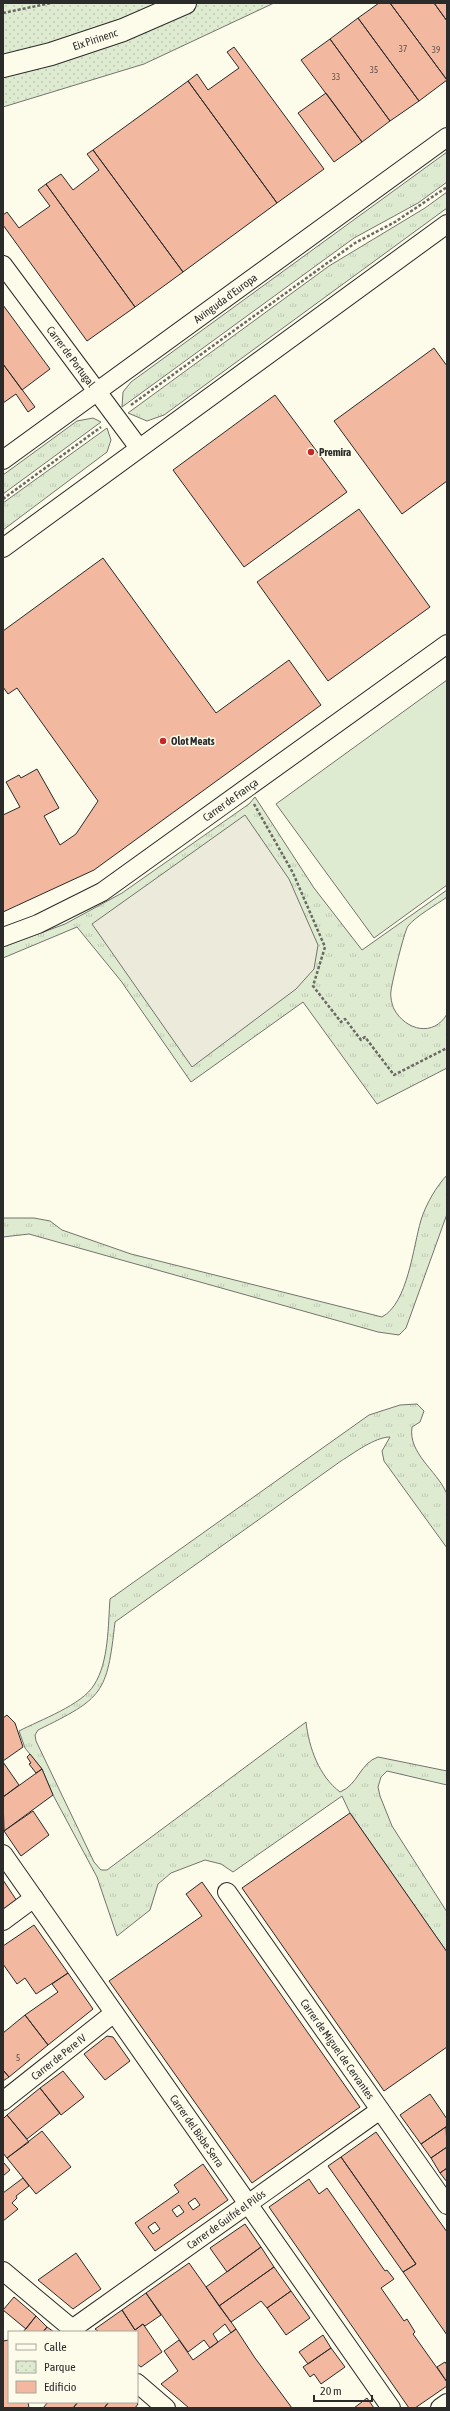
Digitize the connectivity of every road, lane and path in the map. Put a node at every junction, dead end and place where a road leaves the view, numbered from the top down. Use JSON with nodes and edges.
{"nodes":[{"id":1,"x":51,"y":3,"type":"edge"},
{"id":2,"x":185,"y":3,"type":"edge"},
{"id":3,"x":3,"y":13,"type":"edge"},
{"id":4,"x":3,"y":66,"type":"edge"},
{"id":5,"x":447,"y":136,"type":"edge"},
{"id":6,"x":447,"y":187,"type":"edge"},
{"id":7,"x":447,"y":224,"type":"edge"},
{"id":8,"x":3,"y":265,"type":"edge"},
{"id":9,"x":97,"y":391,"type":"junction"},
{"id":10,"x":116,"y":416,"type":"junction"},
{"id":11,"x":139,"y":448,"type":"junction"},
{"id":12,"x":3,"y":460,"type":"edge"},
{"id":13,"x":3,"y":499,"type":"edge"},
{"id":14,"x":3,"y":548,"type":"edge"},
{"id":15,"x":447,"y":644,"type":"edge"},
{"id":16,"x":245,"y":790,"type":"junction"},
{"id":17,"x":3,"y":937,"type":"edge"},
{"id":18,"x":447,"y":1048,"type":"edge"},
{"id":19,"x":3,"y":1854,"type":"edge"},
{"id":20,"x":227,"y":1892,"type":"dead end"},
{"id":21,"x":34,"y":1898,"type":"junction"},
{"id":22,"x":3,"y":1921,"type":"edge"},
{"id":23,"x":114,"y":2012,"type":"junction"},
{"id":24,"x":3,"y":2101,"type":"edge"},
{"id":25,"x":380,"y":2110,"type":"junction"},
{"id":26,"x":248,"y":2205,"type":"junction"},
{"id":27,"x":447,"y":2206,"type":"edge"},
{"id":28,"x":3,"y":2271,"type":"edge"},
{"id":29,"x":74,"y":2330,"type":"edge"},
{"id":30,"x":138,"y":2384,"type":"edge"},
{"id":31,"x":447,"y":2403,"type":"edge"},
{"id":32,"x":166,"y":2408,"type":"edge"},
{"id":33,"x":391,"y":2408,"type":"edge"},
{"id":34,"x":440,"y":2408,"type":"edge"}],
"edges":[{"from":1,"to":3,"type":"path"},
{"from":2,"to":4,"type":"main road","name":"Eix Pirinenc"},
{"from":5,"to":9,"type":"street","name":"Avinguda d'Europa"},
{"from":6,"to":10,"type":"path"},
{"from":7,"to":11,"type":"street"},
{"from":8,"to":9,"type":"street","name":"Carrer de Portugal"},
{"from":9,"to":10,"type":"street","name":"Carrer de Portugal"},
{"from":9,"to":12,"type":"street","name":"Avinguda d'Europa"},
{"from":10,"to":11,"type":"street","name":"Carrer de Portugal"},
{"from":10,"to":13,"type":"path"},
{"from":11,"to":14,"type":"street"},
{"from":15,"to":16,"type":"street","name":"Carrer de França"},
{"from":16,"to":17,"type":"street","name":"Carrer de França"},
{"from":16,"to":18,"type":"path"},
{"from":19,"to":21,"type":"street","name":"Carrer del Bisbe Serra"},
{"from":20,"to":25,"type":"street","name":"Carrer de Miguel de Cervantes"},
{"from":21,"to":22,"type":"street"},
{"from":21,"to":23,"type":"street","name":"Carrer del Bisbe Serra"},
{"from":23,"to":24,"type":"street","name":"Carrer de Pere IV"},
{"from":23,"to":26,"type":"street","name":"Carrer del Bisbe Serra"},
{"from":25,"to":26,"type":"street","name":"Carrer de Guifré el Pilós"},
{"from":25,"to":27,"type":"street","name":"Carrer de Miguel de Cervantes"},
{"from":26,"to":29,"type":"street","name":"Carrer de Guifré el Pilós"},
{"from":26,"to":33,"type":"street","name":"Carrer del Bisbe Serra"},
{"from":28,"to":29,"type":"street"},
{"from":30,"to":32,"type":"street"},
{"from":31,"to":34,"type":"street"}]}
